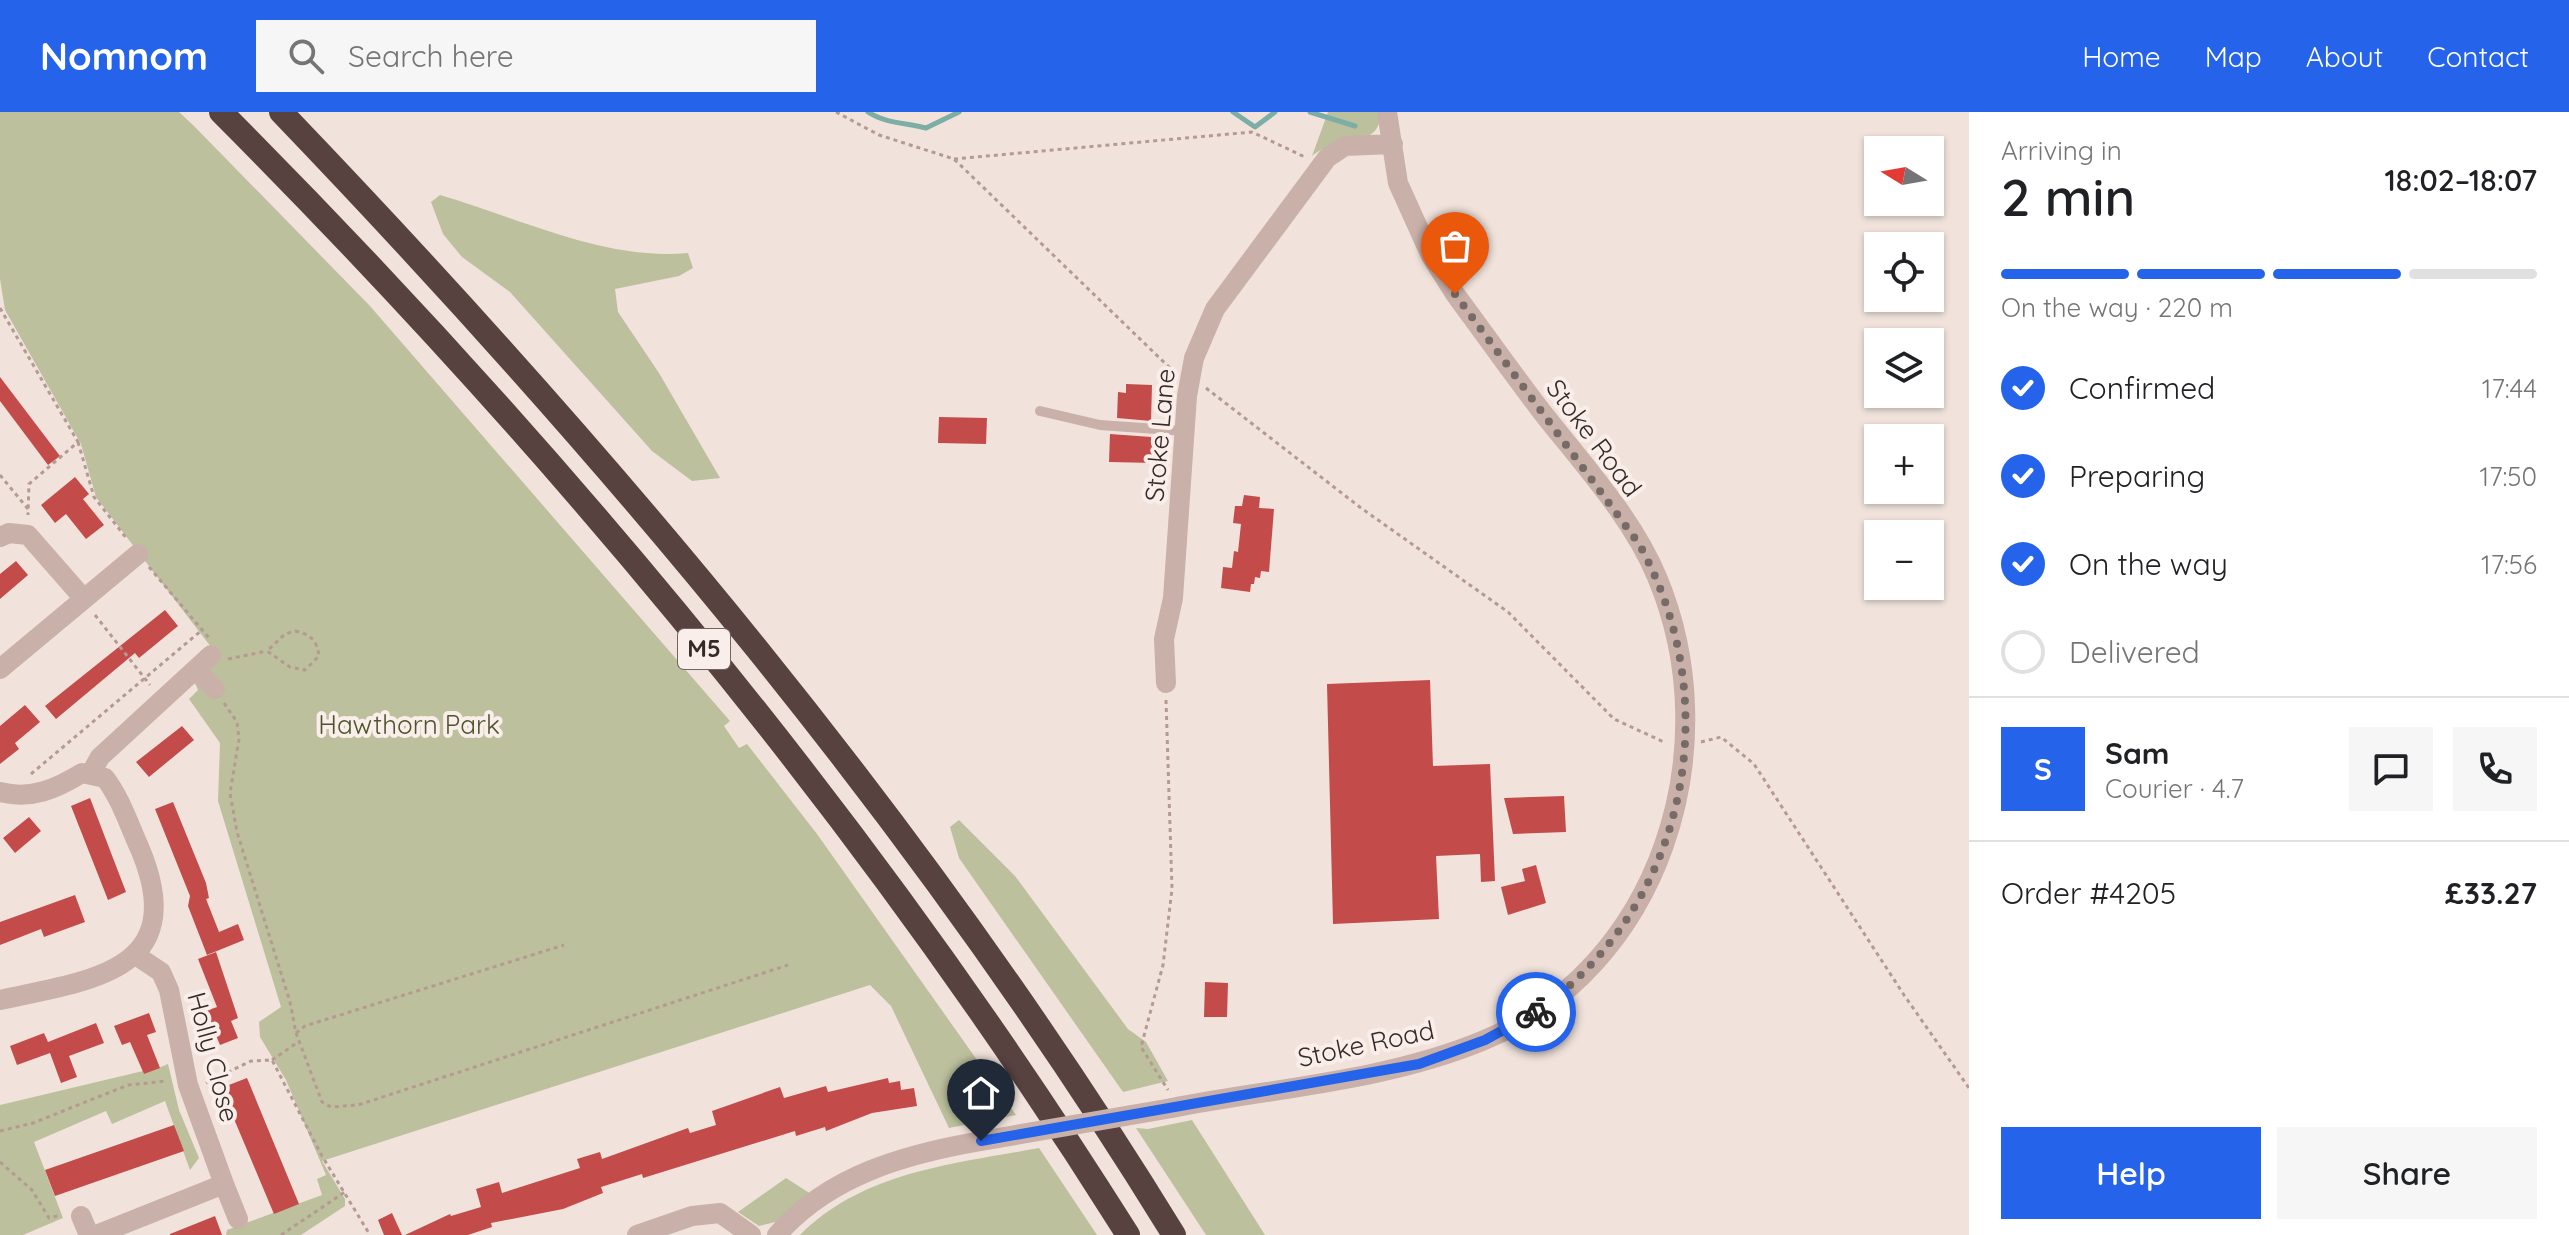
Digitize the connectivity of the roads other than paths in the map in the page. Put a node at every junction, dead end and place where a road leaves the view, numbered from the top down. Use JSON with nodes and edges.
{"nodes":[{"id":1,"x":221,"y":112,"type":"edge"},
{"id":2,"x":281,"y":112,"type":"edge"},
{"id":3,"x":1387,"y":112,"type":"edge"},
{"id":4,"x":1393,"y":144,"type":"junction"},
{"id":5,"x":1040,"y":411,"type":"dead end"},
{"id":6,"x":1185,"y":431,"type":"junction"},
{"id":7,"x":0,"y":537,"type":"edge"},
{"id":8,"x":138,"y":554,"type":"dead end"},
{"id":9,"x":84,"y":599,"type":"junction"},
{"id":10,"x":211,"y":655,"type":"road end"},
{"id":11,"x":0,"y":669,"type":"edge"},
{"id":12,"x":196,"y":670,"type":"junction"},
{"id":13,"x":1166,"y":683,"type":"road end"},
{"id":14,"x":215,"y":689,"type":"road end"},
{"id":15,"x":91,"y":773,"type":"junction"},
{"id":16,"x":4,"y":793,"type":"edge"},
{"id":17,"x":137,"y":956,"type":"junction"},
{"id":18,"x":0,"y":1000,"type":"edge"},
{"id":19,"x":224,"y":1184,"type":"junction"},
{"id":20,"x":238,"y":1219,"type":"dead end"},
{"id":21,"x":96,"y":1235,"type":"edge"},
{"id":22,"x":637,"y":1235,"type":"edge"},
{"id":23,"x":751,"y":1235,"type":"edge"},
{"id":24,"x":777,"y":1235,"type":"edge"},
{"id":25,"x":1128,"y":1235,"type":"edge"},
{"id":26,"x":1174,"y":1235,"type":"edge"}],
"edges":[{"from":1,"to":25,"type":"highway","number":"M5"},
{"from":2,"to":26,"type":"highway","number":"M5"},
{"from":3,"to":4,"type":"street","name":"Stoke Road"},
{"from":4,"to":6,"type":"street","name":"Stoke Lane"},
{"from":4,"to":24,"type":"street","name":"Stoke Road","bridge":true},
{"from":5,"to":6,"type":"lane"},
{"from":6,"to":13,"type":"street","name":"Stoke Lane"},
{"from":7,"to":9,"type":"street"},
{"from":8,"to":9,"type":"street"},
{"from":9,"to":11,"type":"street"},
{"from":10,"to":12,"type":"street"},
{"from":12,"to":14,"type":"street"},
{"from":12,"to":15,"type":"street"},
{"from":15,"to":16,"type":"street"},
{"from":15,"to":17,"type":"street"},
{"from":17,"to":18,"type":"street"},
{"from":17,"to":19,"type":"street","name":"Holly Close"},
{"from":19,"to":20,"type":"street","name":"Holly Close"},
{"from":19,"to":21,"type":"street"},
{"from":22,"to":23,"type":"street"}]}
